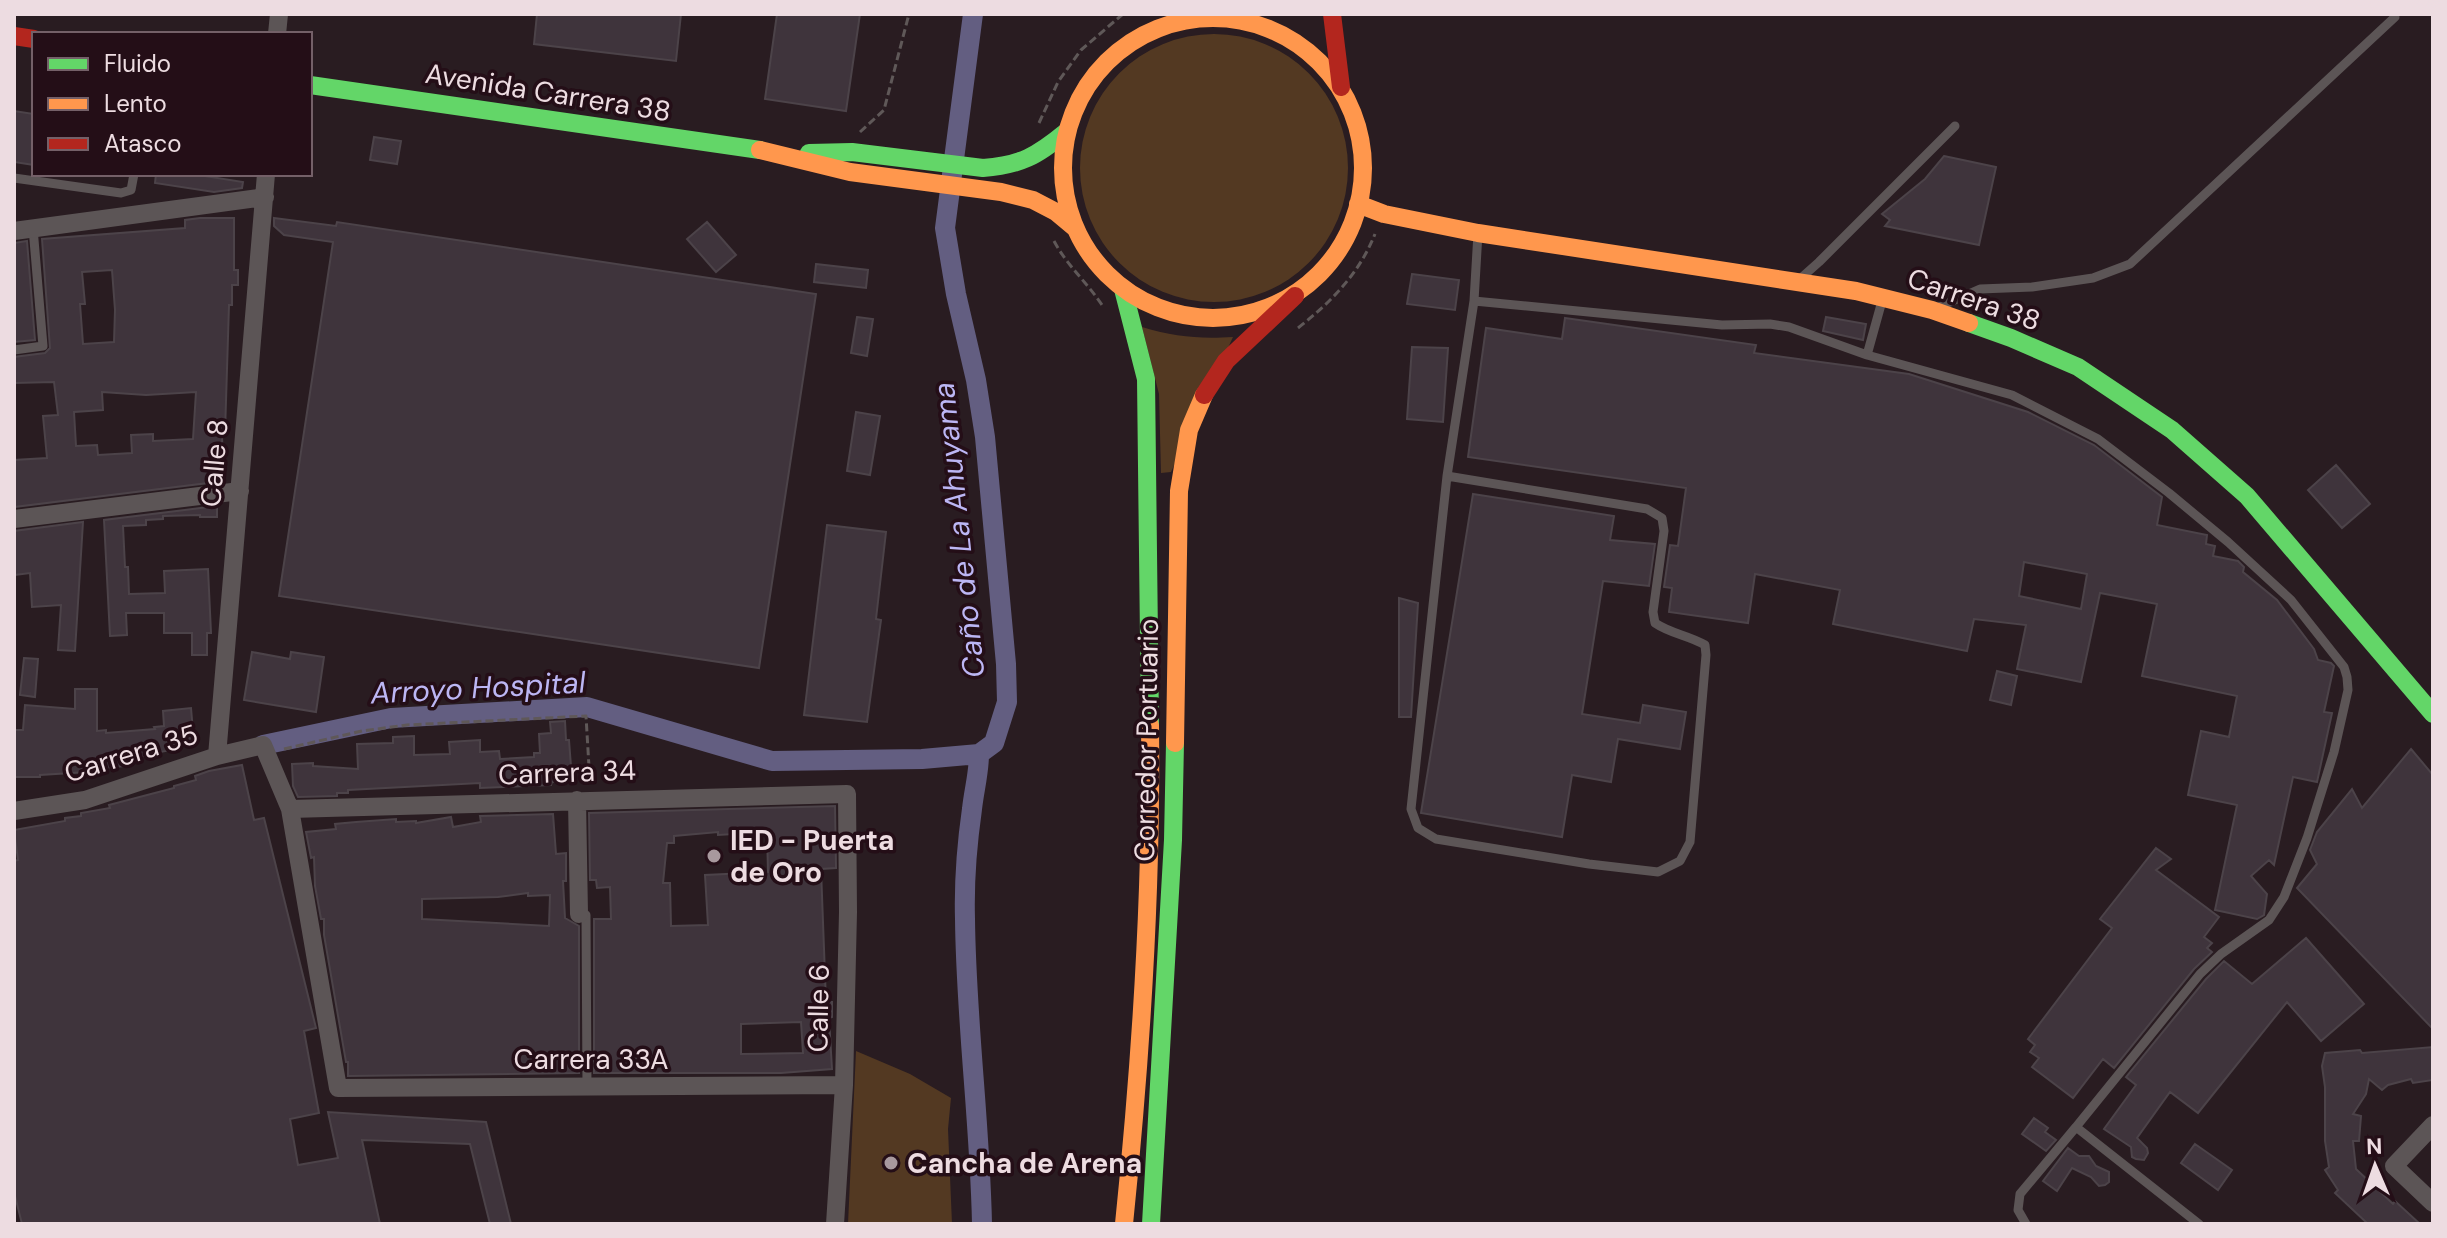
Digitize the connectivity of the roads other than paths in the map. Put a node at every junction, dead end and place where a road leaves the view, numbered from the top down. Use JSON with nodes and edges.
{"nodes":[{"id":1,"x":1164,"y":14,"type":"edge"},
{"id":2,"x":1332,"y":14,"type":"edge"},
{"id":3,"x":2395,"y":17,"type":"dead end"},
{"id":4,"x":1134,"y":40,"type":"junction"},
{"id":5,"x":312,"y":85,"type":"edge"},
{"id":6,"x":1341,"y":88,"type":"junction"},
{"id":7,"x":1955,"y":126,"type":"dead end"},
{"id":8,"x":1066,"y":132,"type":"junction"},
{"id":9,"x":777,"y":153,"type":"junction"},
{"id":10,"x":134,"y":176,"type":"edge"},
{"id":11,"x":266,"y":176,"type":"edge"},
{"id":12,"x":14,"y":178,"type":"edge"},
{"id":13,"x":265,"y":197,"type":"junction"},
{"id":14,"x":1358,"y":204,"type":"junction"},
{"id":15,"x":1074,"y":227,"type":"junction"},
{"id":16,"x":33,"y":228,"type":"junction"},
{"id":17,"x":14,"y":231,"type":"edge"},
{"id":18,"x":1478,"y":233,"type":"junction"},
{"id":19,"x":1795,"y":282,"type":"junction"},
{"id":20,"x":1123,"y":289,"type":"junction"},
{"id":21,"x":1295,"y":296,"type":"junction"},
{"id":22,"x":1883,"y":297,"type":"junction"},
{"id":23,"x":1474,"y":301,"type":"junction"},
{"id":24,"x":1932,"y":310,"type":"junction"},
{"id":25,"x":14,"y":350,"type":"edge"},
{"id":26,"x":1867,"y":355,"type":"junction"},
{"id":27,"x":1447,"y":476,"type":"junction"},
{"id":28,"x":240,"y":491,"type":"junction"},
{"id":29,"x":14,"y":519,"type":"edge"},
{"id":30,"x":2433,"y":714,"type":"edge"},
{"id":31,"x":217,"y":756,"type":"junction"},
{"id":32,"x":847,"y":794,"type":"joint"},
{"id":33,"x":584,"y":800,"type":"junction"},
{"id":34,"x":290,"y":809,"type":"junction"},
{"id":35,"x":14,"y":811,"type":"edge"},
{"id":36,"x":582,"y":914,"type":"joint"},
{"id":37,"x":844,"y":1085,"type":"junction"},
{"id":38,"x":587,"y":1087,"type":"junction"},
{"id":39,"x":2433,"y":1125,"type":"edge"},
{"id":40,"x":2076,"y":1127,"type":"junction"},
{"id":41,"x":2433,"y":1203,"type":"edge"},
{"id":42,"x":835,"y":1224,"type":"edge"},
{"id":43,"x":1124,"y":1224,"type":"edge"},
{"id":44,"x":1151,"y":1224,"type":"edge"},
{"id":45,"x":2026,"y":1224,"type":"edge"},
{"id":46,"x":2199,"y":1224,"type":"edge"}],
"edges":[{"from":1,"to":4,"type":"main road"},
{"from":2,"to":6,"type":"main road"},
{"from":3,"to":24,"type":"lane"},
{"from":4,"to":6,"type":"main road"},
{"from":4,"to":8,"type":"main road"},
{"from":5,"to":9,"type":"main road","name":"Avenida Carrera 38"},
{"from":6,"to":14,"type":"main road","name":"Corredor Portuario"},
{"from":7,"to":19,"type":"lane"},
{"from":8,"to":9,"type":"main road","name":"Avenida Carrera 38"},
{"from":8,"to":15,"type":"main road"},
{"from":9,"to":15,"type":"main road","name":"Avenida Carrera 38"},
{"from":10,"to":12,"type":"lane"},
{"from":11,"to":13,"type":"street","name":"Calle 8"},
{"from":13,"to":16,"type":"street"},
{"from":13,"to":28,"type":"street","name":"Calle 8"},
{"from":14,"to":18,"type":"main road","name":"Carrera 38"},
{"from":14,"to":21,"type":"main road","name":"Corredor Portuario"},
{"from":15,"to":20,"type":"main road"},
{"from":16,"to":17,"type":"street"},
{"from":16,"to":25,"type":"lane"},
{"from":18,"to":19,"type":"main road","name":"Carrera 38"},
{"from":18,"to":23,"type":"lane"},
{"from":19,"to":22,"type":"main road","name":"Carrera 38"},
{"from":20,"to":21,"type":"main road"},
{"from":20,"to":43,"type":"main road","name":"Corredor Portuario"},
{"from":21,"to":44,"type":"main road","name":"Corredor Portuario"},
{"from":22,"to":24,"type":"main road","name":"Carrera 38"},
{"from":22,"to":26,"type":"lane"},
{"from":23,"to":26,"type":"lane"},
{"from":23,"to":27,"type":"lane"},
{"from":24,"to":30,"type":"main road","name":"Carrera 38"},
{"from":26,"to":40,"type":"lane"},
{"from":27,"to":27,"type":"lane"},
{"from":28,"to":29,"type":"street"},
{"from":28,"to":31,"type":"street","name":"Calle 8"},
{"from":31,"to":34,"type":"street","name":"Carrera 35"},
{"from":31,"to":35,"type":"street","name":"Carrera 35"},
{"from":32,"to":33,"type":"street","name":"Carrera 34"},
{"from":32,"to":37,"type":"street","name":"Calle 6"},
{"from":33,"to":34,"type":"street","name":"Carrera 34"},
{"from":33,"to":36,"type":"street"},
{"from":34,"to":38,"type":"street","name":"Carrera 33A"},
{"from":36,"to":38,"type":"lane"},
{"from":37,"to":38,"type":"street","name":"Carrera 33A"},
{"from":37,"to":42,"type":"street","name":"Calle 6"},
{"from":39,"to":41,"type":"street"},
{"from":40,"to":45,"type":"lane"},
{"from":40,"to":46,"type":"lane"}]}
